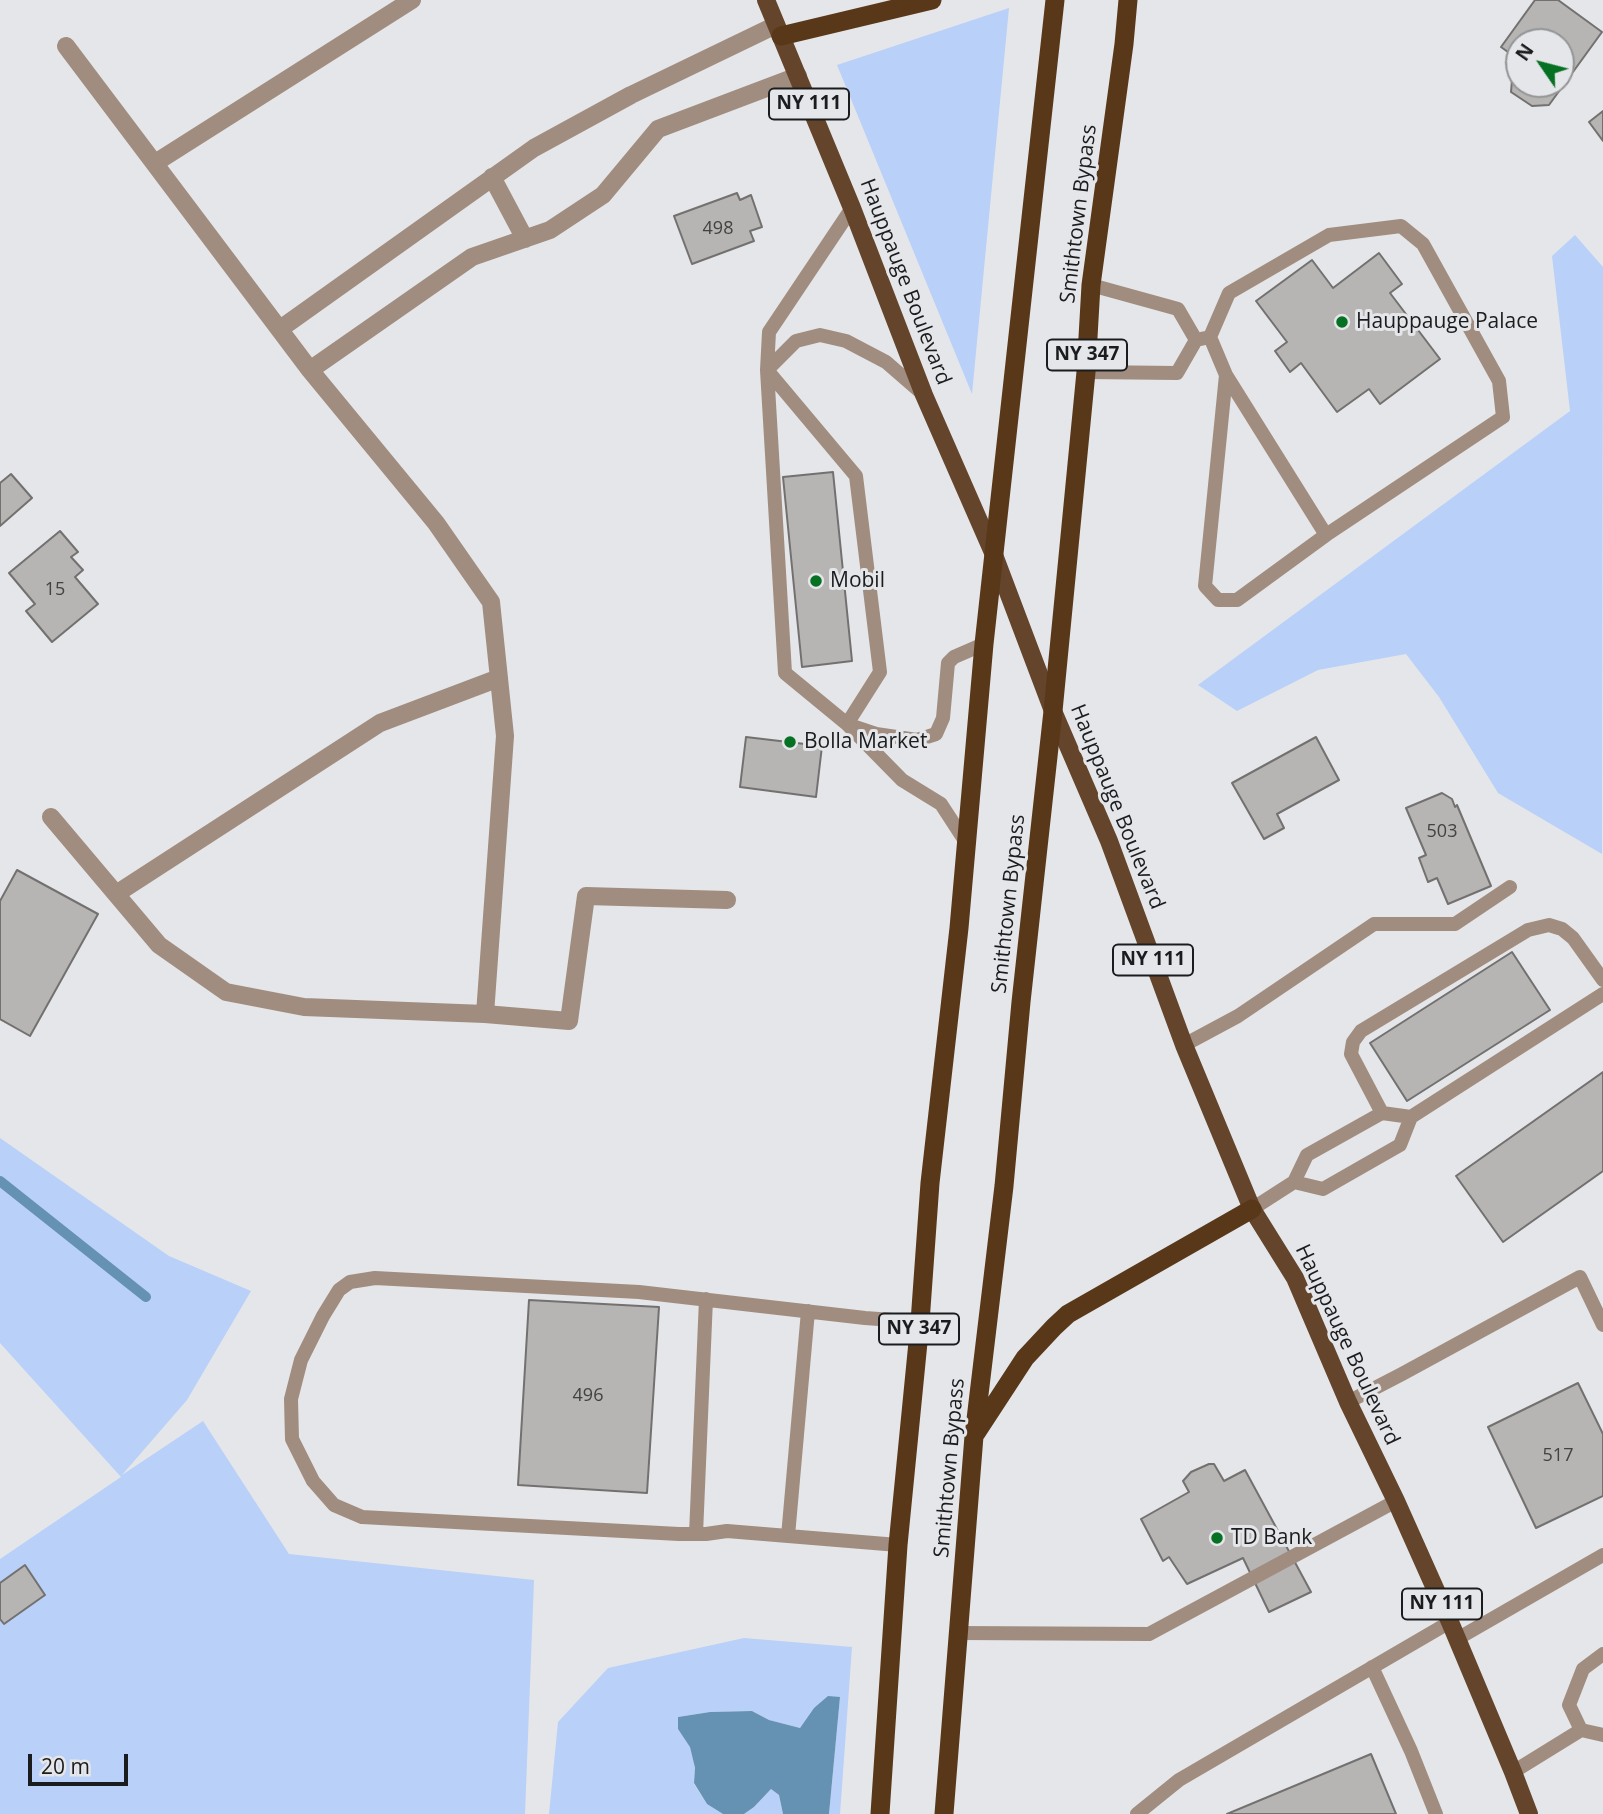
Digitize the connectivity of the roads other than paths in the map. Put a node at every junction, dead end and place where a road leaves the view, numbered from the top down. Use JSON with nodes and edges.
{"nodes":[{"id":1,"x":412,"y":0,"type":"edge"},
{"id":2,"x":766,"y":0,"type":"edge"},
{"id":3,"x":932,"y":0,"type":"edge"},
{"id":4,"x":1055,"y":0,"type":"edge"},
{"id":5,"x":1128,"y":0,"type":"edge"},
{"id":6,"x":779,"y":31,"type":"junction"},
{"id":7,"x":66,"y":46,"type":"dead end"},
{"id":8,"x":798,"y":76,"type":"junction"},
{"id":9,"x":155,"y":163,"type":"junction"},
{"id":10,"x":492,"y":177,"type":"junction"},
{"id":11,"x":852,"y":208,"type":"junction"},
{"id":12,"x":525,"y":239,"type":"junction"},
{"id":13,"x":1091,"y":285,"type":"junction"},
{"id":14,"x":280,"y":329,"type":"junction"},
{"id":15,"x":1203,"y":339,"type":"junction"},
{"id":16,"x":310,"y":370,"type":"junction"},
{"id":17,"x":767,"y":370,"type":"junction"},
{"id":18,"x":1086,"y":372,"type":"junction"},
{"id":19,"x":1226,"y":375,"type":"junction"},
{"id":20,"x":925,"y":395,"type":"junction"},
{"id":21,"x":1325,"y":535,"type":"junction"},
{"id":22,"x":994,"y":555,"type":"junction"},
{"id":23,"x":984,"y":644,"type":"junction"},
{"id":24,"x":499,"y":678,"type":"junction"},
{"id":25,"x":1053,"y":711,"type":"junction"},
{"id":26,"x":847,"y":724,"type":"junction"},
{"id":27,"x":51,"y":817,"type":"dead end"},
{"id":28,"x":967,"y":844,"type":"junction"},
{"id":29,"x":1510,"y":887,"type":"dead end"},
{"id":30,"x":116,"y":894,"type":"junction"},
{"id":31,"x":727,"y":900,"type":"dead end"},
{"id":32,"x":1603,"y":981,"type":"edge"},
{"id":33,"x":1603,"y":994,"type":"edge"},
{"id":34,"x":485,"y":1014,"type":"junction"},
{"id":35,"x":1184,"y":1045,"type":"junction"},
{"id":36,"x":1382,"y":1113,"type":"junction"},
{"id":37,"x":1411,"y":1117,"type":"junction"},
{"id":38,"x":1294,"y":1182,"type":"junction"},
{"id":39,"x":1252,"y":1209,"type":"junction"},
{"id":40,"x":706,"y":1300,"type":"junction"},
{"id":41,"x":808,"y":1311,"type":"junction"},
{"id":42,"x":920,"y":1322,"type":"junction"},
{"id":43,"x":1603,"y":1325,"type":"edge"},
{"id":44,"x":1348,"y":1402,"type":"junction"},
{"id":45,"x":974,"y":1436,"type":"junction"},
{"id":46,"x":1396,"y":1501,"type":"junction"},
{"id":47,"x":696,"y":1534,"type":"junction"},
{"id":48,"x":789,"y":1536,"type":"junction"},
{"id":49,"x":898,"y":1545,"type":"junction"},
{"id":50,"x":1603,"y":1555,"type":"edge"},
{"id":51,"x":1450,"y":1622,"type":"junction"},
{"id":52,"x":958,"y":1633,"type":"junction"},
{"id":53,"x":1457,"y":1639,"type":"junction"},
{"id":54,"x":1603,"y":1654,"type":"edge"},
{"id":55,"x":1372,"y":1667,"type":"junction"},
{"id":56,"x":1581,"y":1730,"type":"junction"},
{"id":57,"x":1603,"y":1735,"type":"edge"},
{"id":58,"x":1514,"y":1772,"type":"junction"},
{"id":59,"x":880,"y":1814,"type":"edge"},
{"id":60,"x":944,"y":1814,"type":"edge"},
{"id":61,"x":1138,"y":1814,"type":"edge"},
{"id":62,"x":1436,"y":1814,"type":"edge"},
{"id":63,"x":1529,"y":1814,"type":"edge"}],
"edges":[{"from":1,"to":9,"type":"street"},
{"from":2,"to":6,"type":"main road","name":"Hauppauge Boulevard","number":"NY 111"},
{"from":3,"to":6,"type":"highway"},
{"from":4,"to":22,"type":"highway","name":"Smithtown Bypass","number":"NY 347"},
{"from":5,"to":13,"type":"highway","name":"Smithtown Bypass","number":"NY 347"},
{"from":6,"to":8,"type":"main road","name":"Hauppauge Boulevard","number":"NY 111"},
{"from":6,"to":10,"type":"street"},
{"from":7,"to":9,"type":"street"},
{"from":8,"to":11,"type":"main road","name":"Hauppauge Boulevard","number":"NY 111"},
{"from":8,"to":12,"type":"street"},
{"from":9,"to":14,"type":"street"},
{"from":10,"to":12,"type":"street"},
{"from":10,"to":14,"type":"street"},
{"from":11,"to":17,"type":"lane"},
{"from":11,"to":20,"type":"main road","name":"Hauppauge Boulevard","number":"NY 111"},
{"from":12,"to":16,"type":"street"},
{"from":13,"to":15,"type":"lane"},
{"from":13,"to":18,"type":"highway","name":"Smithtown Bypass","number":"NY 347"},
{"from":14,"to":16,"type":"street"},
{"from":15,"to":18,"type":"lane"},
{"from":15,"to":19,"type":"lane"},
{"from":15,"to":21,"type":"lane"},
{"from":16,"to":24,"type":"street"},
{"from":17,"to":20,"type":"lane"},
{"from":17,"to":26,"type":"lane"},
{"from":17,"to":26,"type":"lane"},
{"from":18,"to":25,"type":"highway","name":"Smithtown Bypass","number":"NY 347"},
{"from":19,"to":21,"type":"lane"},
{"from":19,"to":21,"type":"lane"},
{"from":20,"to":22,"type":"main road","name":"Hauppauge Boulevard","number":"NY 111"},
{"from":22,"to":23,"type":"highway","name":"Smithtown Bypass","number":"NY 347"},
{"from":22,"to":25,"type":"main road","name":"Hauppauge Boulevard","number":"NY 111"},
{"from":23,"to":26,"type":"lane"},
{"from":23,"to":28,"type":"highway","name":"Smithtown Bypass","number":"NY 347"},
{"from":24,"to":30,"type":"street"},
{"from":24,"to":34,"type":"street"},
{"from":25,"to":35,"type":"main road","name":"Hauppauge Boulevard","number":"NY 111"},
{"from":25,"to":45,"type":"highway","name":"Smithtown Bypass","number":"NY 347"},
{"from":26,"to":28,"type":"lane"},
{"from":27,"to":30,"type":"street"},
{"from":28,"to":42,"type":"highway","name":"Smithtown Bypass","number":"NY 347"},
{"from":29,"to":35,"type":"lane"},
{"from":30,"to":34,"type":"street"},
{"from":31,"to":34,"type":"street"},
{"from":32,"to":36,"type":"lane"},
{"from":33,"to":37,"type":"lane"},
{"from":35,"to":39,"type":"main road","name":"Hauppauge Boulevard","number":"NY 111"},
{"from":36,"to":37,"type":"lane"},
{"from":36,"to":38,"type":"lane"},
{"from":37,"to":38,"type":"lane"},
{"from":38,"to":39,"type":"lane"},
{"from":39,"to":44,"type":"main road","name":"Hauppauge Boulevard","number":"NY 111"},
{"from":39,"to":45,"type":"highway"},
{"from":40,"to":41,"type":"lane"},
{"from":40,"to":47,"type":"lane"},
{"from":40,"to":47,"type":"lane"},
{"from":41,"to":42,"type":"lane"},
{"from":41,"to":48,"type":"lane"},
{"from":42,"to":49,"type":"highway","name":"Smithtown Bypass","number":"NY 347"},
{"from":43,"to":44,"type":"lane"},
{"from":44,"to":46,"type":"main road","name":"Hauppauge Boulevard","number":"NY 111"},
{"from":45,"to":52,"type":"highway","name":"Smithtown Bypass","number":"NY 347"},
{"from":46,"to":51,"type":"main road","name":"Hauppauge Boulevard","number":"NY 111"},
{"from":46,"to":52,"type":"lane"},
{"from":47,"to":48,"type":"lane"},
{"from":48,"to":49,"type":"lane"},
{"from":49,"to":59,"type":"highway","name":"Smithtown Bypass","number":"NY 347"},
{"from":50,"to":53,"type":"lane"},
{"from":51,"to":53,"type":"main road","name":"Hauppauge Boulevard","number":"NY 111"},
{"from":51,"to":55,"type":"lane"},
{"from":52,"to":60,"type":"highway","name":"Smithtown Bypass","number":"NY 347"},
{"from":53,"to":58,"type":"main road","name":"Hauppauge Boulevard","number":"NY 111"},
{"from":54,"to":56,"type":"lane"},
{"from":55,"to":61,"type":"lane"},
{"from":55,"to":62,"type":"lane"},
{"from":56,"to":57,"type":"lane"},
{"from":56,"to":58,"type":"lane"},
{"from":58,"to":63,"type":"main road","name":"Hauppauge Boulevard","number":"NY 111"}]}
